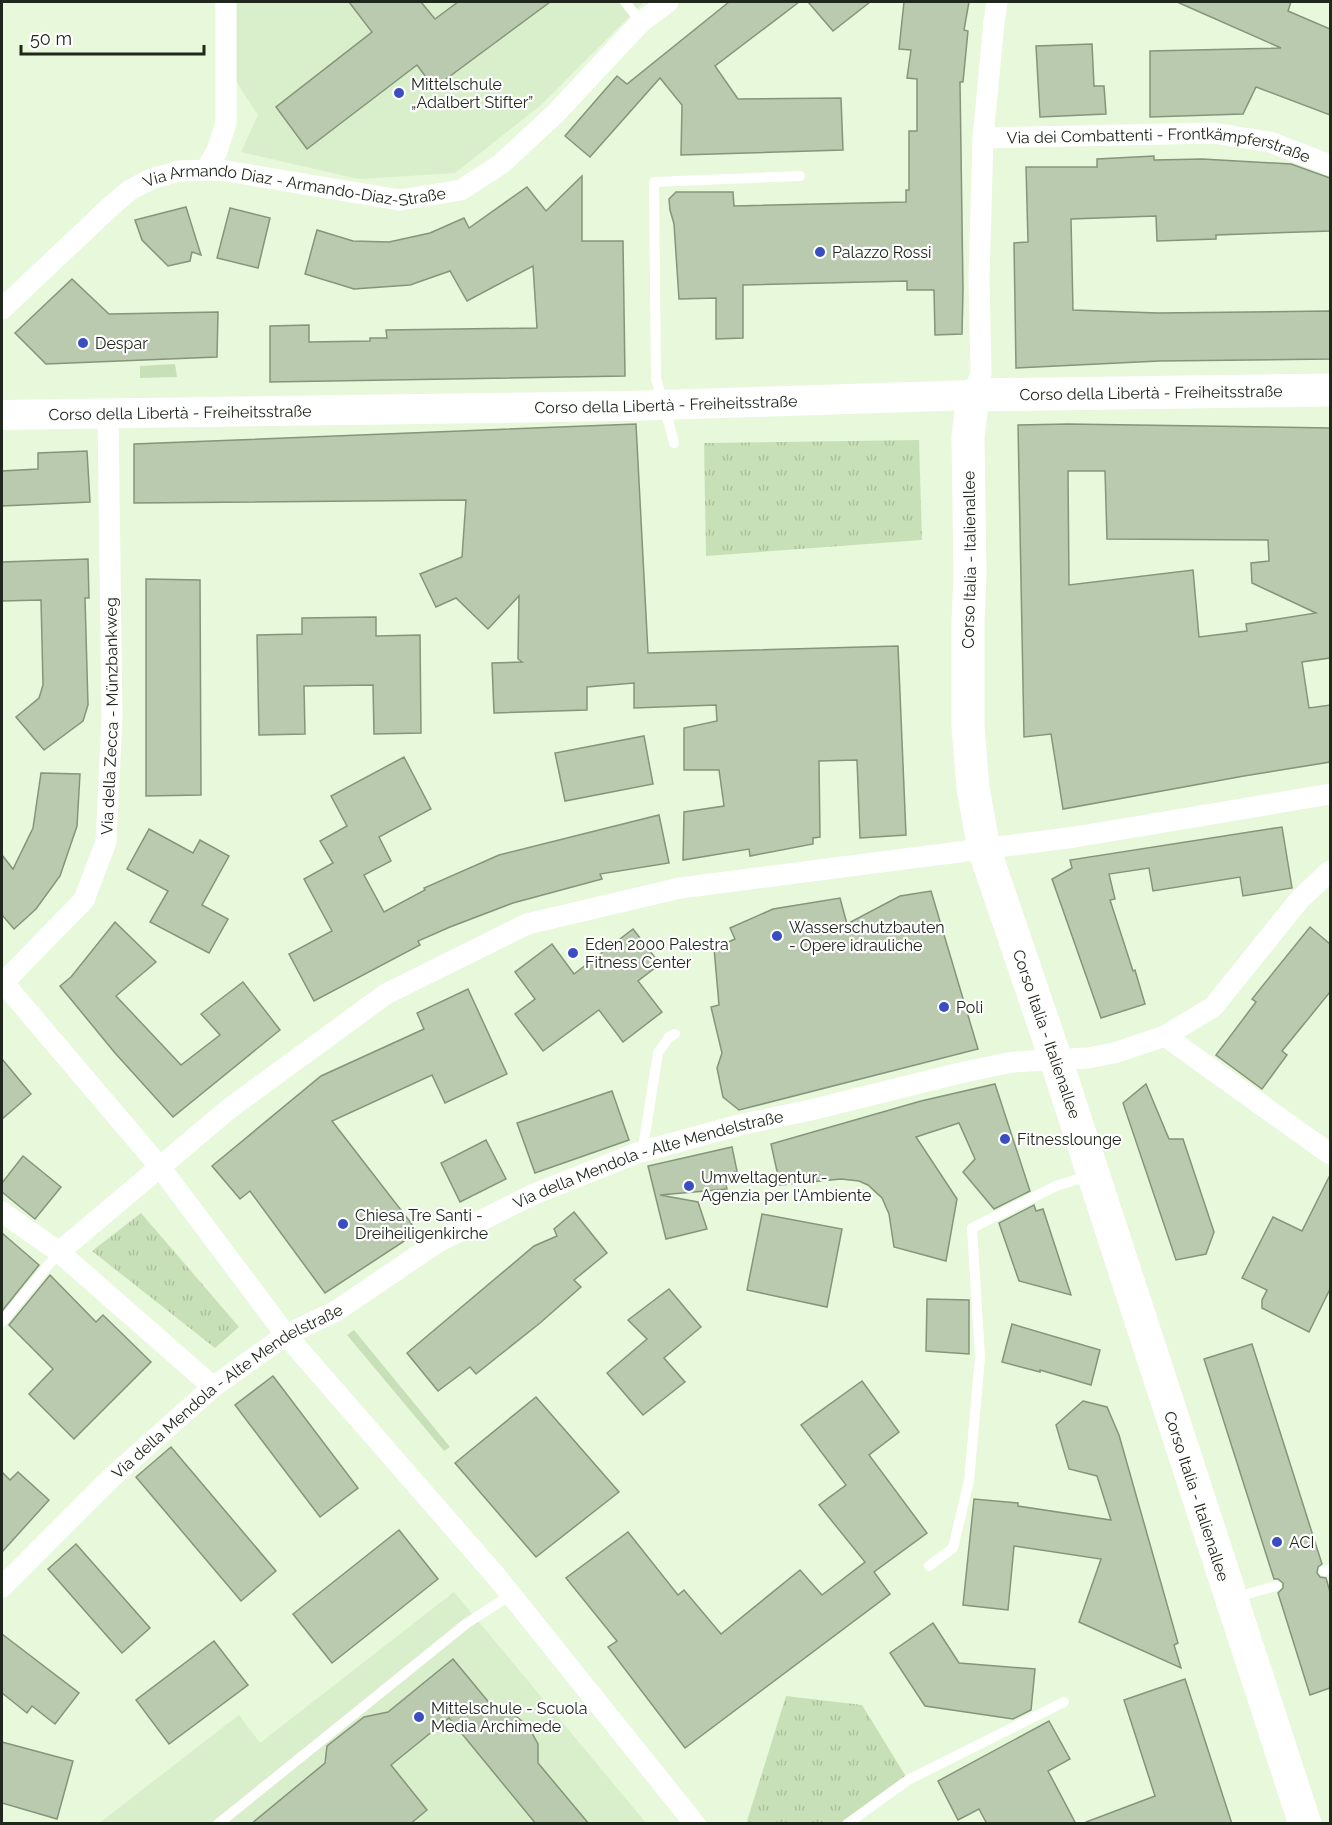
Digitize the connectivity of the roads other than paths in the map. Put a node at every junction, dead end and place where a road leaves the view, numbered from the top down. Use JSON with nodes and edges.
{"nodes":[{"id":1,"x":226,"y":2,"type":"edge"},
{"id":2,"x":625,"y":2,"type":"edge"},
{"id":3,"x":668,"y":2,"type":"edge"},
{"id":4,"x":998,"y":2,"type":"edge"},
{"id":5,"x":641,"y":22,"type":"junction"},
{"id":6,"x":983,"y":138,"type":"junction"},
{"id":7,"x":1330,"y":165,"type":"edge"},
{"id":8,"x":206,"y":170,"type":"junction"},
{"id":9,"x":800,"y":176,"type":"dead end"},
{"id":10,"x":2,"y":309,"type":"edge"},
{"id":11,"x":1330,"y":390,"type":"edge"},
{"id":12,"x":973,"y":395,"type":"junction"},
{"id":13,"x":664,"y":405,"type":"junction"},
{"id":14,"x":108,"y":413,"type":"junction"},
{"id":15,"x":2,"y":415,"type":"edge"},
{"id":16,"x":674,"y":443,"type":"dead end"},
{"id":17,"x":1330,"y":794,"type":"edge"},
{"id":18,"x":984,"y":849,"type":"junction"},
{"id":19,"x":1330,"y":871,"type":"edge"},
{"id":20,"x":2,"y":982,"type":"edge"},
{"id":21,"x":675,"y":1034,"type":"dead end"},
{"id":22,"x":1165,"y":1036,"type":"junction"},
{"id":23,"x":1056,"y":1060,"type":"junction"},
{"id":24,"x":645,"y":1151,"type":"junction"},
{"id":25,"x":1330,"y":1154,"type":"edge"},
{"id":26,"x":160,"y":1167,"type":"junction"},
{"id":27,"x":1094,"y":1174,"type":"junction"},
{"id":28,"x":2,"y":1212,"type":"edge"},
{"id":29,"x":59,"y":1252,"type":"junction"},
{"id":30,"x":2,"y":1322,"type":"edge"},
{"id":31,"x":286,"y":1335,"type":"junction"},
{"id":32,"x":213,"y":1387,"type":"junction"},
{"id":33,"x":929,"y":1566,"type":"dead end"},
{"id":34,"x":1276,"y":1586,"type":"dead end"},
{"id":35,"x":2,"y":1587,"type":"edge"},
{"id":36,"x":511,"y":1594,"type":"junction"},
{"id":37,"x":1230,"y":1599,"type":"junction"},
{"id":38,"x":1064,"y":1701,"type":"dead end"},
{"id":39,"x":218,"y":1824,"type":"edge"},
{"id":40,"x":695,"y":1824,"type":"edge"},
{"id":41,"x":847,"y":1824,"type":"edge"},
{"id":42,"x":1305,"y":1824,"type":"edge"}],
"edges":[{"from":1,"to":8,"type":"street"},
{"from":2,"to":5,"type":"lane"},
{"from":3,"to":5,"type":"street","name":"Via Armando Diaz - Armando-Diaz-Straße"},
{"from":4,"to":6,"type":"street"},
{"from":5,"to":8,"type":"street","name":"Via Armando Diaz - Armando-Diaz-Straße"},
{"from":6,"to":7,"type":"street","name":"Via dei Combattenti - Frontkämpferstraße"},
{"from":6,"to":12,"type":"street"},
{"from":8,"to":10,"type":"street","name":"Via Armando Diaz - Armando-Diaz-Straße"},
{"from":9,"to":13,"type":"lane"},
{"from":11,"to":12,"type":"main road","name":"Corso della Libertà - Freiheitsstraße"},
{"from":12,"to":13,"type":"main road","name":"Corso della Libertà - Freiheitsstraße"},
{"from":12,"to":18,"type":"main road","name":"Corso Italia - Italienallee"},
{"from":13,"to":14,"type":"main road","name":"Corso della Libertà - Freiheitsstraße"},
{"from":13,"to":16,"type":"lane"},
{"from":14,"to":15,"type":"main road","name":"Corso della Libertà - Freiheitsstraße"},
{"from":14,"to":20,"type":"street","name":"Via della Zecca - Münzbankweg"},
{"from":17,"to":18,"type":"street"},
{"from":18,"to":23,"type":"main road","name":"Corso Italia - Italienallee"},
{"from":18,"to":26,"type":"street"},
{"from":19,"to":22,"type":"street","name":"Via della Mendola - Alte Mendelstraße"},
{"from":20,"to":26,"type":"street"},
{"from":21,"to":24,"type":"lane"},
{"from":22,"to":23,"type":"street","name":"Via della Mendola - Alte Mendelstraße"},
{"from":22,"to":25,"type":"street"},
{"from":23,"to":24,"type":"street","name":"Via della Mendola - Alte Mendelstraße"},
{"from":23,"to":27,"type":"main road","name":"Corso Italia - Italienallee"},
{"from":24,"to":31,"type":"street","name":"Via della Mendola - Alte Mendelstraße"},
{"from":26,"to":29,"type":"street"},
{"from":26,"to":31,"type":"street"},
{"from":27,"to":33,"type":"lane"},
{"from":27,"to":37,"type":"main road","name":"Corso Italia - Italienallee"},
{"from":28,"to":29,"type":"street"},
{"from":29,"to":30,"type":"lane"},
{"from":29,"to":32,"type":"street"},
{"from":31,"to":32,"type":"street","name":"Via della Mendola - Alte Mendelstraße"},
{"from":31,"to":36,"type":"street"},
{"from":32,"to":35,"type":"street","name":"Via della Mendola - Alte Mendelstraße"},
{"from":34,"to":37,"type":"lane"},
{"from":36,"to":39,"type":"lane"},
{"from":36,"to":40,"type":"street"},
{"from":37,"to":42,"type":"main road","name":"Corso Italia - Italienallee"},
{"from":38,"to":41,"type":"lane"}]}
